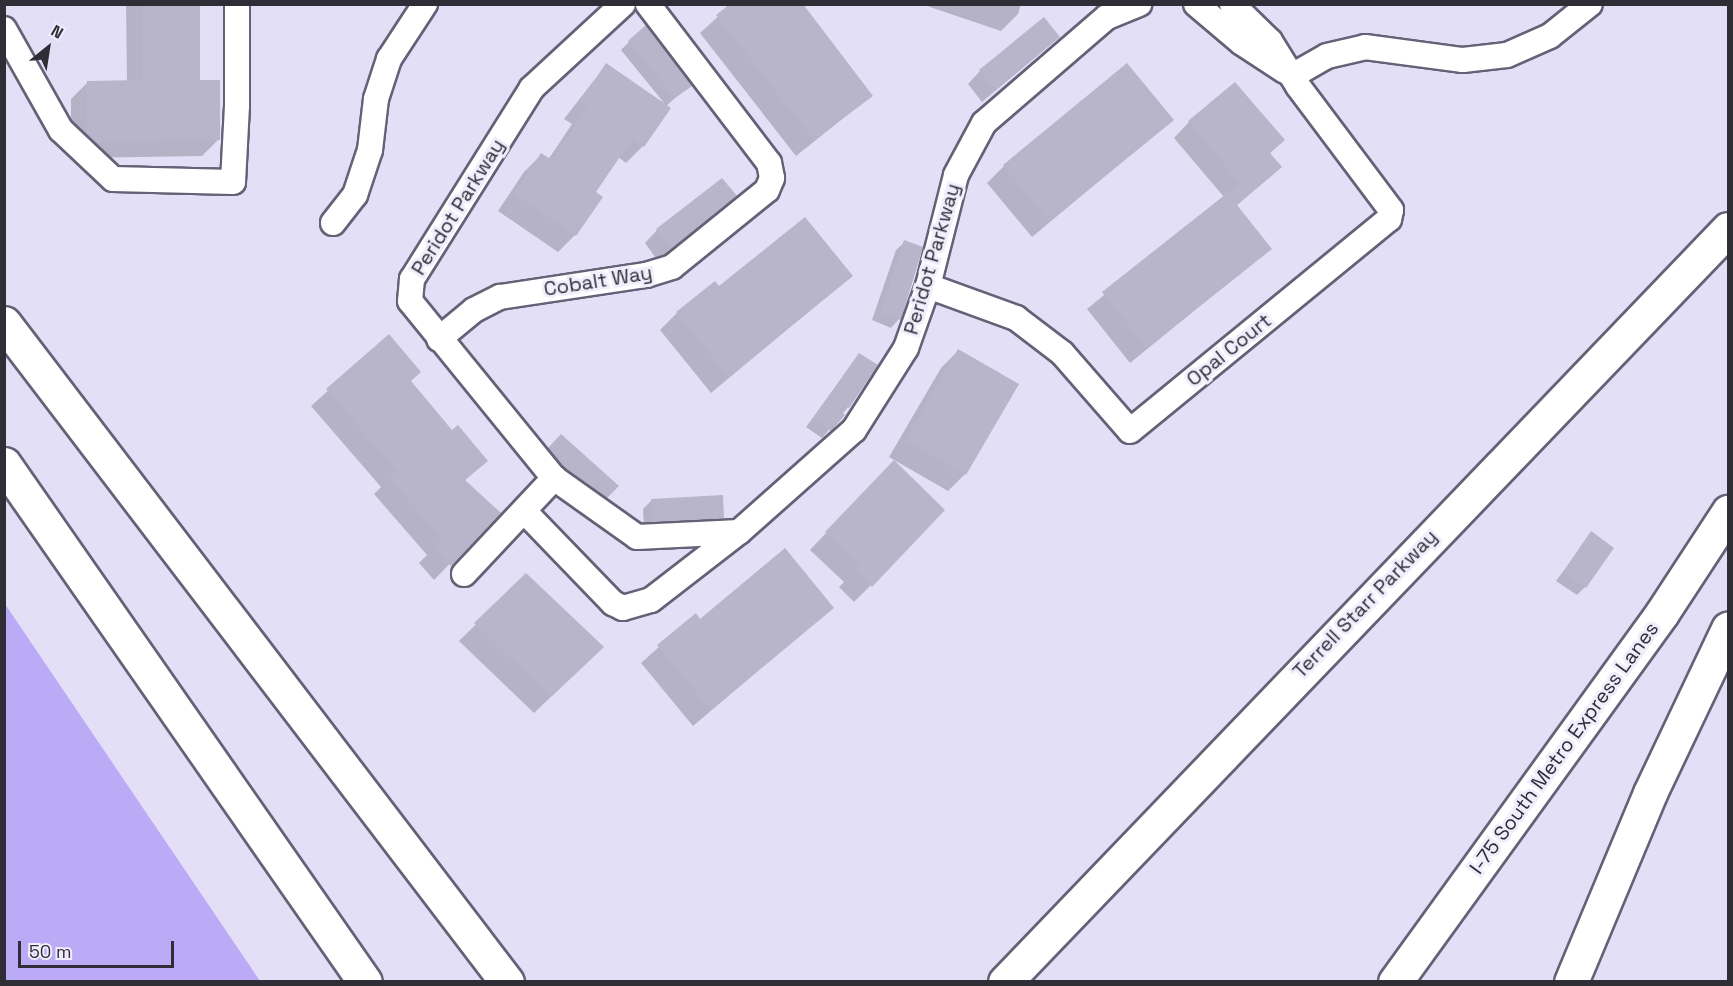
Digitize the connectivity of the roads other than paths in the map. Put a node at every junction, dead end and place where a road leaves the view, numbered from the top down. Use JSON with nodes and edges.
{"nodes":[{"id":1,"x":237,"y":4,"type":"edge"},
{"id":2,"x":425,"y":4,"type":"edge"},
{"id":3,"x":623,"y":4,"type":"edge"},
{"id":4,"x":648,"y":4,"type":"edge"},
{"id":5,"x":1139,"y":4,"type":"edge"},
{"id":6,"x":1196,"y":4,"type":"edge"},
{"id":7,"x":1232,"y":4,"type":"edge"},
{"id":8,"x":1590,"y":4,"type":"edge"},
{"id":9,"x":4,"y":29,"type":"edge"},
{"id":10,"x":1292,"y":76,"type":"junction"},
{"id":11,"x":333,"y":223,"type":"dead end"},
{"id":12,"x":1728,"y":229,"type":"edge"},
{"id":13,"x":928,"y":286,"type":"junction"},
{"id":14,"x":4,"y":304,"type":"edge"},
{"id":15,"x":4,"y":323,"type":"edge"},
{"id":16,"x":439,"y":339,"type":"junction"},
{"id":17,"x":40,"y":369,"type":"junction"},
{"id":18,"x":4,"y":464,"type":"edge"},
{"id":19,"x":554,"y":478,"type":"junction"},
{"id":20,"x":4,"y":491,"type":"edge"},
{"id":21,"x":525,"y":512,"type":"junction"},
{"id":22,"x":1728,"y":512,"type":"edge"},
{"id":23,"x":739,"y":532,"type":"junction"},
{"id":24,"x":464,"y":574,"type":"dead end"},
{"id":25,"x":104,"y":606,"type":"junction"},
{"id":26,"x":1728,"y":629,"type":"edge"},
{"id":27,"x":365,"y":981,"type":"edge"},
{"id":28,"x":507,"y":981,"type":"edge"},
{"id":29,"x":1005,"y":981,"type":"edge"},
{"id":30,"x":1395,"y":981,"type":"edge"},
{"id":31,"x":1571,"y":981,"type":"edge"}],
"edges":[{"from":1,"to":9,"type":"street"},
{"from":2,"to":11,"type":"street"},
{"from":3,"to":16,"type":"street","name":"Peridot Parkway"},
{"from":4,"to":16,"type":"street","name":"Cobalt Way"},
{"from":5,"to":13,"type":"street","name":"Peridot Parkway"},
{"from":6,"to":10,"type":"street"},
{"from":7,"to":10,"type":"street"},
{"from":8,"to":10,"type":"street"},
{"from":10,"to":13,"type":"street","name":"Opal Court"},
{"from":12,"to":29,"type":"highway","name":"Terrell Starr Parkway"},
{"from":13,"to":23,"type":"street","name":"Peridot Parkway"},
{"from":14,"to":17,"type":"highway"},
{"from":15,"to":17,"type":"highway"},
{"from":16,"to":19,"type":"street","name":"Peridot Parkway"},
{"from":17,"to":28,"type":"highway"},
{"from":18,"to":25,"type":"highway"},
{"from":19,"to":21,"type":"street"},
{"from":19,"to":23,"type":"street","name":"Peridot Parkway"},
{"from":20,"to":25,"type":"highway"},
{"from":21,"to":23,"type":"street","name":"Peridot Parkway"},
{"from":21,"to":24,"type":"street"},
{"from":22,"to":30,"type":"highway","name":"I-75 South Metro Express Lanes"},
{"from":25,"to":27,"type":"highway"},
{"from":26,"to":31,"type":"highway"}]}
